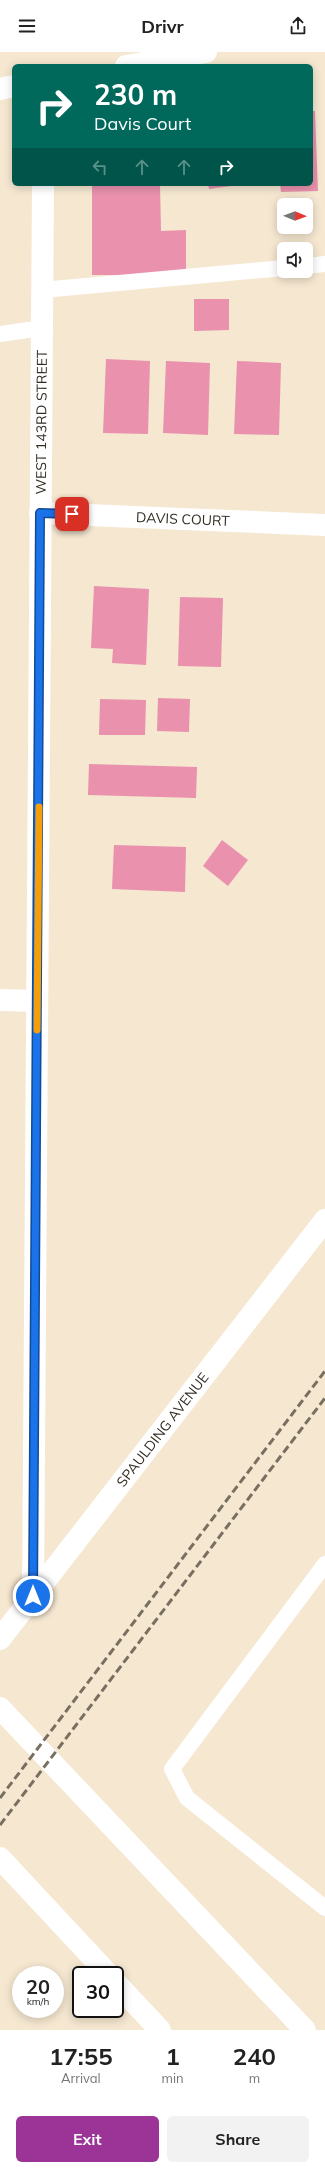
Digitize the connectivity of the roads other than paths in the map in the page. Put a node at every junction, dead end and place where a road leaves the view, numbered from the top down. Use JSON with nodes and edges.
{"nodes":[{"id":1,"x":206,"y":52,"type":"edge"},
{"id":2,"x":129,"y":61,"type":"edge"},
{"id":3,"x":12,"y":86,"type":"edge"},
{"id":4,"x":0,"y":89,"type":"edge"},
{"id":5,"x":43,"y":186,"type":"edge"},
{"id":6,"x":325,"y":264,"type":"edge"},
{"id":7,"x":313,"y":265,"type":"edge"},
{"id":8,"x":277,"y":269,"type":"edge"},
{"id":9,"x":42,"y":290,"type":"junction"},
{"id":10,"x":42,"y":328,"type":"junction"},
{"id":11,"x":0,"y":334,"type":"edge"},
{"id":12,"x":40,"y":513,"type":"junction"},
{"id":13,"x":325,"y":525,"type":"edge"},
{"id":14,"x":0,"y":1000,"type":"edge"},
{"id":15,"x":37,"y":1001,"type":"junction"},
{"id":16,"x":325,"y":1220,"type":"edge"},
{"id":17,"x":325,"y":1564,"type":"edge"},
{"id":18,"x":33,"y":1596,"type":"junction"},
{"id":19,"x":0,"y":1639,"type":"edge"},
{"id":20,"x":0,"y":1708,"type":"edge"},
{"id":21,"x":0,"y":1858,"type":"edge"},
{"id":22,"x":325,"y":1908,"type":"edge"},
{"id":23,"x":101,"y":1966,"type":"edge"},
{"id":24,"x":124,"y":1992,"type":"edge"},
{"id":25,"x":160,"y":2030,"type":"edge"},
{"id":26,"x":305,"y":2030,"type":"edge"}],
"edges":[{"from":1,"to":2,"type":"main road"},
{"from":3,"to":4,"type":"main road"},
{"from":5,"to":9,"type":"main road","name":"WEST 143RD STREET"},
{"from":6,"to":7,"type":"lane"},
{"from":8,"to":9,"type":"lane"},
{"from":9,"to":10,"type":"main road","name":"WEST 143RD STREET"},
{"from":10,"to":11,"type":"lane"},
{"from":10,"to":12,"type":"main road","name":"WEST 143RD STREET"},
{"from":12,"to":13,"type":"main road","name":"DAVIS COURT"},
{"from":12,"to":15,"type":"main road","name":"WEST 143RD STREET"},
{"from":14,"to":15,"type":"main road"},
{"from":15,"to":18,"type":"main road","name":"WEST 143RD STREET"},
{"from":16,"to":18,"type":"main road","name":"SPAULDING AVENUE"},
{"from":17,"to":22,"type":"lane"},
{"from":18,"to":19,"type":"main road","name":"SPAULDING AVENUE"},
{"from":20,"to":26,"type":"main road"},
{"from":21,"to":23,"type":"main road"},
{"from":24,"to":25,"type":"main road"}]}
